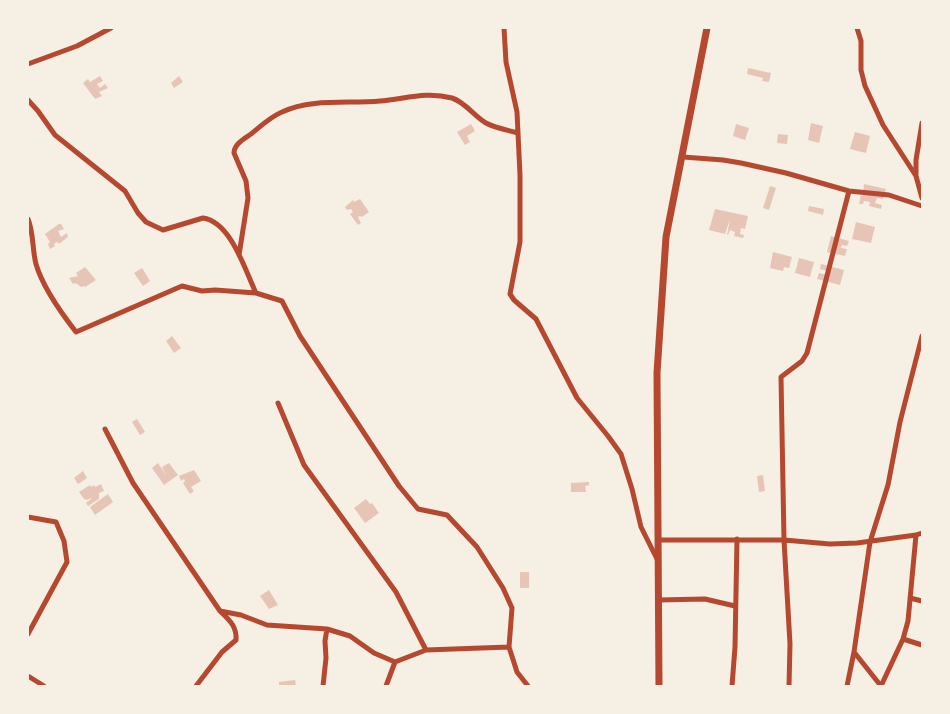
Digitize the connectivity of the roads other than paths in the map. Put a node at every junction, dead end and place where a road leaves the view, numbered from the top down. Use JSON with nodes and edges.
{"nodes":[{"id":1,"x":111,"y":28,"type":"edge"},
{"id":2,"x":504,"y":28,"type":"edge"},
{"id":3,"x":707,"y":28,"type":"edge"},
{"id":4,"x":857,"y":28,"type":"edge"},
{"id":5,"x":28,"y":64,"type":"edge"},
{"id":6,"x":28,"y":100,"type":"edge"},
{"id":7,"x":922,"y":122,"type":"edge"},
{"id":8,"x":518,"y":134,"type":"junction"},
{"id":9,"x":682,"y":157,"type":"junction"},
{"id":10,"x":916,"y":176,"type":"junction"},
{"id":11,"x":849,"y":191,"type":"junction"},
{"id":12,"x":922,"y":198,"type":"edge"},
{"id":13,"x":922,"y":206,"type":"edge"},
{"id":14,"x":28,"y":219,"type":"edge"},
{"id":15,"x":239,"y":255,"type":"junction"},
{"id":16,"x":256,"y":292,"type":"junction"},
{"id":17,"x":922,"y":336,"type":"edge"},
{"id":18,"x":278,"y":403,"type":"dead end"},
{"id":19,"x":104,"y":429,"type":"dead end"},
{"id":20,"x":28,"y":517,"type":"edge"},
{"id":21,"x":922,"y":533,"type":"edge"},
{"id":22,"x":916,"y":535,"type":"junction"},
{"id":23,"x":658,"y":540,"type":"junction"},
{"id":24,"x":737,"y":540,"type":"junction"},
{"id":25,"x":784,"y":540,"type":"junction"},
{"id":26,"x":870,"y":542,"type":"junction"},
{"id":27,"x":658,"y":562,"type":"junction"},
{"id":28,"x":910,"y":598,"type":"junction"},
{"id":29,"x":658,"y":600,"type":"junction"},
{"id":30,"x":922,"y":601,"type":"edge"},
{"id":31,"x":735,"y":606,"type":"junction"},
{"id":32,"x":220,"y":610,"type":"junction"},
{"id":33,"x":327,"y":629,"type":"junction"},
{"id":34,"x":28,"y":634,"type":"edge"},
{"id":35,"x":903,"y":639,"type":"junction"},
{"id":36,"x":922,"y":646,"type":"edge"},
{"id":37,"x":509,"y":647,"type":"junction"},
{"id":38,"x":426,"y":650,"type":"junction"},
{"id":39,"x":854,"y":652,"type":"junction"},
{"id":40,"x":395,"y":662,"type":"junction"},
{"id":41,"x":28,"y":676,"type":"edge"},
{"id":42,"x":44,"y":686,"type":"edge"},
{"id":43,"x":196,"y":686,"type":"edge"},
{"id":44,"x":323,"y":686,"type":"edge"},
{"id":45,"x":386,"y":686,"type":"edge"},
{"id":46,"x":528,"y":686,"type":"edge"},
{"id":47,"x":660,"y":686,"type":"edge"},
{"id":48,"x":732,"y":686,"type":"edge"},
{"id":49,"x":789,"y":686,"type":"edge"},
{"id":50,"x":847,"y":686,"type":"edge"},
{"id":51,"x":881,"y":686,"type":"edge"}],
"edges":[{"from":1,"to":5,"type":"street"},
{"from":2,"to":8,"type":"street"},
{"from":3,"to":9,"type":"street"},
{"from":4,"to":10,"type":"street"},
{"from":6,"to":15,"type":"street"},
{"from":7,"to":10,"type":"street"},
{"from":8,"to":15,"type":"street"},
{"from":8,"to":27,"type":"street"},
{"from":9,"to":11,"type":"street"},
{"from":9,"to":23,"type":"street"},
{"from":10,"to":12,"type":"street"},
{"from":11,"to":13,"type":"street"},
{"from":11,"to":25,"type":"street"},
{"from":14,"to":16,"type":"street"},
{"from":15,"to":16,"type":"street"},
{"from":16,"to":37,"type":"street"},
{"from":17,"to":26,"type":"street"},
{"from":18,"to":38,"type":"street"},
{"from":19,"to":32,"type":"street"},
{"from":20,"to":34,"type":"street"},
{"from":21,"to":22,"type":"street"},
{"from":22,"to":26,"type":"street"},
{"from":22,"to":28,"type":"street"},
{"from":23,"to":24,"type":"street"},
{"from":23,"to":27,"type":"street"},
{"from":24,"to":25,"type":"street"},
{"from":24,"to":31,"type":"street"},
{"from":25,"to":26,"type":"street"},
{"from":25,"to":49,"type":"street"},
{"from":26,"to":39,"type":"street"},
{"from":27,"to":29,"type":"street"},
{"from":28,"to":30,"type":"street"},
{"from":28,"to":35,"type":"street"},
{"from":29,"to":31,"type":"street"},
{"from":29,"to":47,"type":"street"},
{"from":31,"to":48,"type":"street"},
{"from":32,"to":33,"type":"street"},
{"from":32,"to":43,"type":"street"},
{"from":33,"to":40,"type":"street"},
{"from":33,"to":44,"type":"street"},
{"from":35,"to":36,"type":"street"},
{"from":35,"to":51,"type":"street"},
{"from":37,"to":38,"type":"street"},
{"from":37,"to":46,"type":"street"},
{"from":38,"to":40,"type":"street"},
{"from":39,"to":50,"type":"street"},
{"from":39,"to":51,"type":"street"},
{"from":40,"to":45,"type":"street"},
{"from":41,"to":42,"type":"street"}]}
